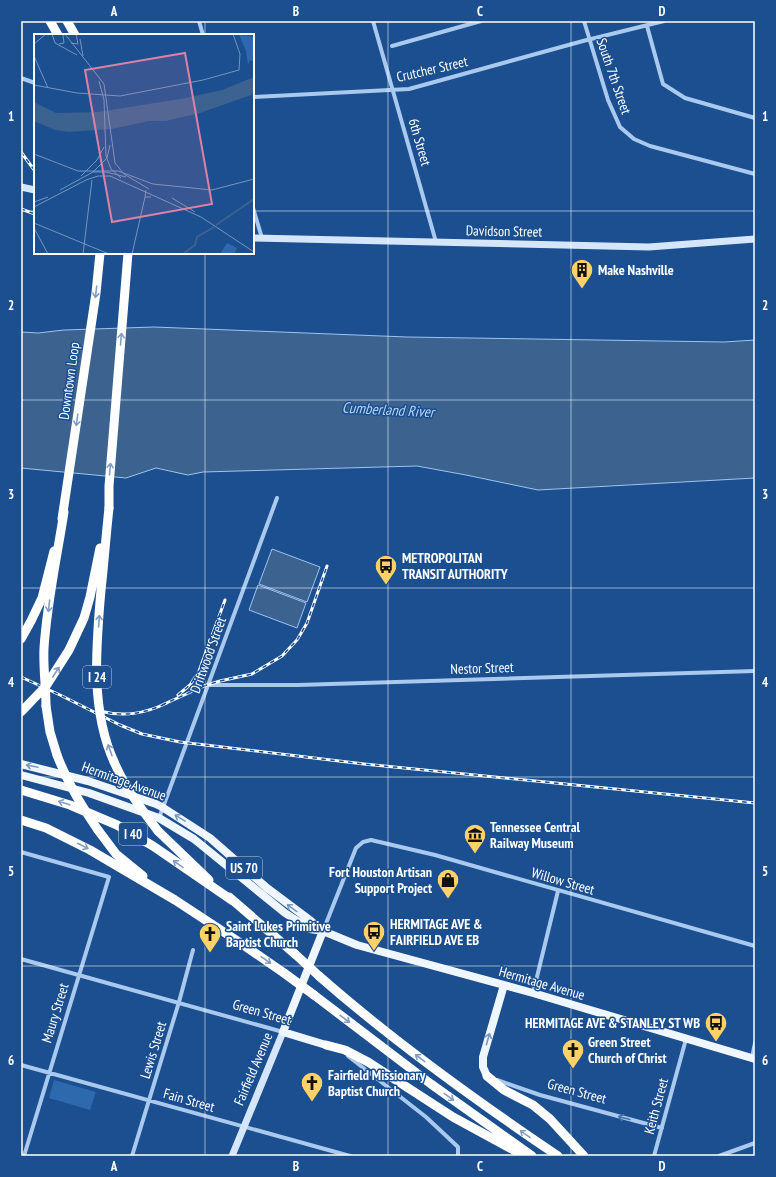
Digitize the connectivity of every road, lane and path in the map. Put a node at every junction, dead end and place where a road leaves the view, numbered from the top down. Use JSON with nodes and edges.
{"nodes":[{"id":1,"x":50,"y":21,"type":"edge"},
{"id":2,"x":67,"y":21,"type":"edge"},
{"id":3,"x":199,"y":21,"type":"edge"},
{"id":4,"x":373,"y":21,"type":"edge"},
{"id":5,"x":481,"y":21,"type":"edge"},
{"id":6,"x":584,"y":21,"type":"edge"},
{"id":7,"x":664,"y":21,"type":"edge"},
{"id":8,"x":647,"y":26,"type":"junction"},
{"id":9,"x":57,"y":34,"type":"edge"},
{"id":10,"x":74,"y":34,"type":"edge"},
{"id":11,"x":203,"y":34,"type":"edge"},
{"id":12,"x":588,"y":39,"type":"junction"},
{"id":13,"x":392,"y":46,"type":"dead end"},
{"id":14,"x":21,"y":78,"type":"edge"},
{"id":15,"x":34,"y":83,"type":"edge"},
{"id":16,"x":394,"y":90,"type":"junction"},
{"id":17,"x":254,"y":97,"type":"edge"},
{"id":18,"x":755,"y":118,"type":"edge"},
{"id":19,"x":755,"y":174,"type":"edge"},
{"id":20,"x":21,"y":187,"type":"edge"},
{"id":21,"x":34,"y":190,"type":"edge"},
{"id":22,"x":254,"y":211,"type":"edge"},
{"id":23,"x":254,"y":238,"type":"edge"},
{"id":24,"x":262,"y":238,"type":"junction"},
{"id":25,"x":755,"y":239,"type":"edge"},
{"id":26,"x":436,"y":242,"type":"junction"},
{"id":27,"x":100,"y":254,"type":"edge"},
{"id":28,"x":128,"y":254,"type":"edge"},
{"id":29,"x":277,"y":498,"type":"dead end"},
{"id":30,"x":109,"y":508,"type":"junction"},
{"id":31,"x":64,"y":512,"type":"junction"},
{"id":32,"x":21,"y":639,"type":"edge"},
{"id":33,"x":755,"y":671,"type":"edge"},
{"id":34,"x":209,"y":684,"type":"junction"},
{"id":35,"x":21,"y":712,"type":"edge"},
{"id":36,"x":21,"y":764,"type":"edge"},
{"id":37,"x":21,"y":774,"type":"edge"},
{"id":38,"x":21,"y":790,"type":"edge"},
{"id":39,"x":162,"y":808,"type":"junction"},
{"id":40,"x":159,"y":818,"type":"junction"},
{"id":41,"x":21,"y":820,"type":"edge"},
{"id":42,"x":365,"y":841,"type":"joint"},
{"id":43,"x":21,"y":852,"type":"edge"},
{"id":44,"x":558,"y":891,"type":"junction"},
{"id":45,"x":175,"y":900,"type":"junction"},
{"id":46,"x":233,"y":901,"type":"junction"},
{"id":47,"x":323,"y":931,"type":"junction"},
{"id":48,"x":755,"y":946,"type":"edge"},
{"id":49,"x":193,"y":950,"type":"dead end"},
{"id":50,"x":21,"y":959,"type":"edge"},
{"id":51,"x":78,"y":975,"type":"junction"},
{"id":52,"x":504,"y":985,"type":"junction"},
{"id":53,"x":533,"y":993,"type":"junction"},
{"id":54,"x":179,"y":1002,"type":"junction"},
{"id":55,"x":283,"y":1032,"type":"junction"},
{"id":56,"x":686,"y":1038,"type":"junction"},
{"id":57,"x":755,"y":1043,"type":"edge"},
{"id":58,"x":326,"y":1045,"type":"junction"},
{"id":59,"x":753,"y":1059,"type":"edge"},
{"id":60,"x":21,"y":1065,"type":"edge"},
{"id":61,"x":48,"y":1073,"type":"junction"},
{"id":62,"x":487,"y":1076,"type":"junction"},
{"id":63,"x":148,"y":1100,"type":"junction"},
{"id":64,"x":243,"y":1127,"type":"junction"},
{"id":65,"x":662,"y":1128,"type":"junction"},
{"id":66,"x":755,"y":1143,"type":"edge"},
{"id":67,"x":24,"y":1156,"type":"edge"},
{"id":68,"x":132,"y":1156,"type":"edge"},
{"id":69,"x":232,"y":1156,"type":"edge"},
{"id":70,"x":350,"y":1156,"type":"edge"},
{"id":71,"x":458,"y":1156,"type":"edge"},
{"id":72,"x":524,"y":1156,"type":"edge"},
{"id":73,"x":532,"y":1156,"type":"edge"},
{"id":74,"x":558,"y":1156,"type":"edge"},
{"id":75,"x":584,"y":1156,"type":"edge"},
{"id":76,"x":654,"y":1156,"type":"edge"},
{"id":77,"x":718,"y":1156,"type":"edge"}],
"edges":[{"from":1,"to":9,"type":"highway"},
{"from":2,"to":10,"type":"highway"},
{"from":3,"to":11,"type":"street"},
{"from":4,"to":16,"type":"street","name":"6th Street"},
{"from":5,"to":13,"type":"street"},
{"from":6,"to":12,"type":"street","name":"South 7th Street"},
{"from":7,"to":8,"type":"street","name":"Crutcher Street"},
{"from":8,"to":12,"type":"street","name":"Crutcher Street"},
{"from":8,"to":18,"type":"street"},
{"from":12,"to":16,"type":"street","name":"Crutcher Street"},
{"from":12,"to":19,"type":"street","name":"South 7th Street"},
{"from":14,"to":15,"type":"street"},
{"from":16,"to":17,"type":"street","name":"Crutcher Street"},
{"from":16,"to":26,"type":"street","name":"6th Street"},
{"from":20,"to":21,"type":"street"},
{"from":22,"to":24,"type":"street"},
{"from":23,"to":24,"type":"street","name":"Davidson Street"},
{"from":24,"to":26,"type":"street","name":"Davidson Street"},
{"from":25,"to":26,"type":"street","name":"Davidson Street"},
{"from":27,"to":31,"type":"highway","name":"Downtown Loop","one_way":true},
{"from":30,"to":28,"type":"highway","number":"I 24","one_way":true},
{"from":29,"to":34,"type":"street","name":"Driftwood Street"},
{"from":35,"to":30,"type":"highway","one_way":true,"bridge":true},
{"from":46,"to":30,"type":"highway","number":"I 24","one_way":true,"bridge":true},
{"from":31,"to":32,"type":"highway","bridge":true},
{"from":31,"to":45,"type":"highway","one_way":true,"bridge":true},
{"from":33,"to":34,"type":"street","name":"Nestor Street"},
{"from":34,"to":39,"type":"street","name":"Driftwood Street"},
{"from":39,"to":36,"type":"main road","name":"Hermitage Avenue","number":"US 70","one_way":true},
{"from":37,"to":40,"type":"main road","name":"Hermitage Avenue","number":"US 70"},
{"from":46,"to":38,"type":"highway","number":"I 40","one_way":true},
{"from":39,"to":40,"type":"street","name":"Driftwood Street"},
{"from":47,"to":39,"type":"main road","name":"Hermitage Avenue","number":"US 70","one_way":true},
{"from":40,"to":47,"type":"main road","name":"Hermitage Avenue","number":"US 70"},
{"from":41,"to":45,"type":"highway","number":"I 40","one_way":true},
{"from":42,"to":44,"type":"street","name":"Willow Street"},
{"from":42,"to":47,"type":"street","name":"Fairfield Avenue"},
{"from":43,"to":51,"type":"street","name":"Maury Street"},
{"from":44,"to":48,"type":"street","name":"Willow Street"},
{"from":44,"to":53,"type":"street"},
{"from":45,"to":73,"type":"highway","one_way":true,"bridge":true},
{"from":74,"to":46,"type":"highway","number":"I 24","one_way":true,"bridge":true},
{"from":47,"to":52,"type":"main road","name":"Hermitage Avenue","number":"US 70"},
{"from":47,"to":55,"type":"main road","name":"Fairfield Avenue"},
{"from":49,"to":54,"type":"street","name":"Lewis Street"},
{"from":50,"to":51,"type":"street","name":"Green Street"},
{"from":51,"to":54,"type":"street","name":"Green Street"},
{"from":51,"to":61,"type":"street","name":"Maury Street"},
{"from":52,"to":53,"type":"main road","name":"Hermitage Avenue","number":"US 70"},
{"from":62,"to":52,"type":"main road","one_way":true},
{"from":53,"to":56,"type":"main road","name":"Hermitage Avenue","number":"US 70"},
{"from":54,"to":55,"type":"street","name":"Green Street"},
{"from":54,"to":63,"type":"street","name":"Lewis Street"},
{"from":55,"to":58,"type":"main road","name":"Green Street"},
{"from":55,"to":64,"type":"street","name":"Fairfield Avenue"},
{"from":56,"to":59,"type":"main road","name":"Hermitage Avenue","number":"US 70"},
{"from":56,"to":65,"type":"street","name":"Keith Street"},
{"from":57,"to":59,"type":"street"},
{"from":58,"to":71,"type":"street","name":"Green Street"},
{"from":58,"to":72,"type":"highway"},
{"from":60,"to":61,"type":"street","name":"Fain Street"},
{"from":61,"to":63,"type":"street","name":"Fain Street"},
{"from":61,"to":67,"type":"street","name":"Maury Street"},
{"from":65,"to":62,"type":"street","name":"Green Street","one_way":true},
{"from":62,"to":75,"type":"highway"},
{"from":63,"to":64,"type":"street","name":"Fain Street"},
{"from":63,"to":68,"type":"street","name":"Lewis Street"},
{"from":64,"to":69,"type":"street","name":"Fairfield Avenue"},
{"from":64,"to":70,"type":"street","name":"Fain Street"},
{"from":65,"to":76,"type":"street","name":"Keith Street"},
{"from":66,"to":77,"type":"street"}]}
